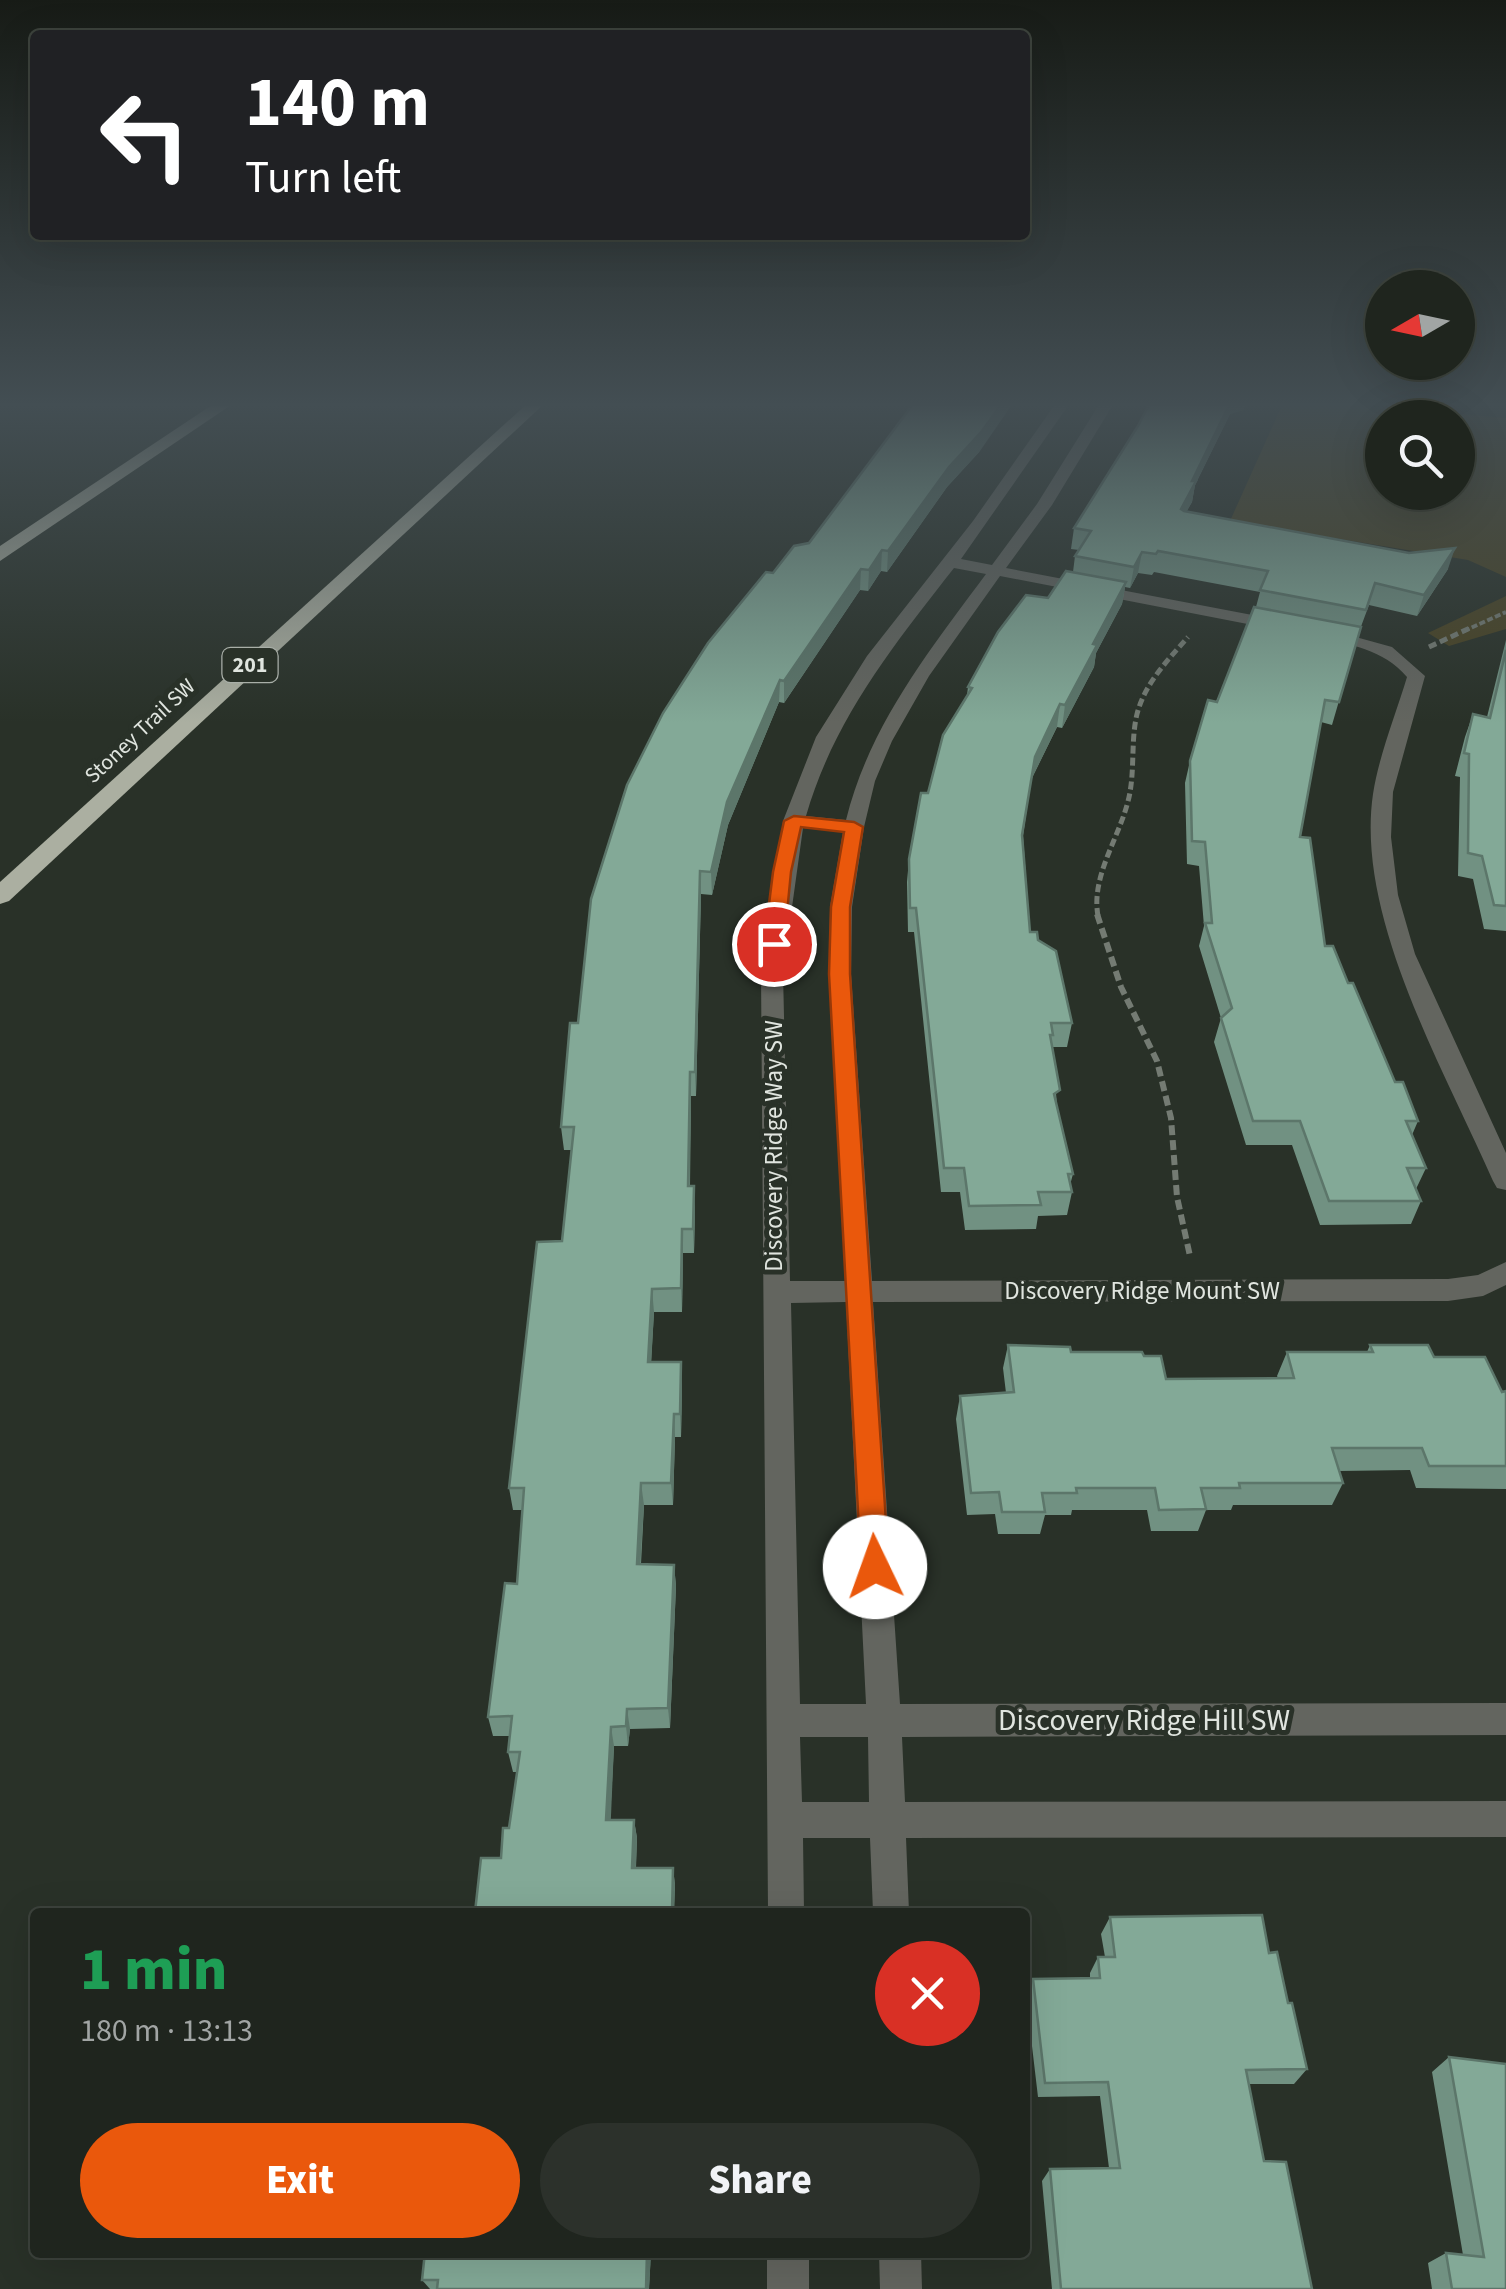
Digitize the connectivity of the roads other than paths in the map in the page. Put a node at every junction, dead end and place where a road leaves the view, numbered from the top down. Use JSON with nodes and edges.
{"nodes":[{"id":1,"x":66,"y":510,"type":"edge"},
{"id":2,"x":421,"y":510,"type":"edge"},
{"id":3,"x":995,"y":510,"type":"edge"},
{"id":4,"x":1027,"y":510,"type":"edge"},
{"id":5,"x":0,"y":554,"type":"edge"},
{"id":6,"x":950,"y":562,"type":"junction"},
{"id":7,"x":997,"y":572,"type":"junction"},
{"id":8,"x":794,"y":821,"type":"junction"},
{"id":9,"x":854,"y":827,"type":"junction"},
{"id":10,"x":0,"y":896,"type":"edge"},
{"id":11,"x":1506,"y":1181,"type":"edge"},
{"id":12,"x":1506,"y":1272,"type":"edge"},
{"id":13,"x":775,"y":1292,"type":"junction"},
{"id":14,"x":860,"y":1292,"type":"junction"},
{"id":15,"x":1506,"y":1719,"type":"edge"},
{"id":16,"x":783,"y":1721,"type":"junction"},
{"id":17,"x":884,"y":1721,"type":"junction"},
{"id":18,"x":1506,"y":1819,"type":"edge"},
{"id":19,"x":786,"y":1820,"type":"junction"},
{"id":20,"x":888,"y":1820,"type":"junction"},
{"id":21,"x":786,"y":1908,"type":"edge"},
{"id":22,"x":891,"y":1908,"type":"edge"},
{"id":23,"x":788,"y":2258,"type":"edge"},
{"id":24,"x":900,"y":2258,"type":"edge"},
{"id":25,"x":788,"y":2289,"type":"edge"},
{"id":26,"x":901,"y":2289,"type":"edge"}],
"edges":[{"from":1,"to":5,"type":"highway"},
{"from":2,"to":10,"type":"highway","name":"Stoney Trail SW","number":"201"},
{"from":3,"to":6,"type":"street","name":"Discovery Ridge Way SW"},
{"from":4,"to":7,"type":"street","name":"Discovery Ridge Way SW"},
{"from":6,"to":7,"type":"street"},
{"from":6,"to":8,"type":"street","name":"Discovery Ridge Way SW"},
{"from":7,"to":9,"type":"street","name":"Discovery Ridge Way SW"},
{"from":7,"to":11,"type":"street"},
{"from":8,"to":9,"type":"street"},
{"from":8,"to":13,"type":"street","name":"Discovery Ridge Way SW"},
{"from":9,"to":14,"type":"street","name":"Discovery Ridge Way SW"},
{"from":12,"to":14,"type":"street","name":"Discovery Ridge Mount SW"},
{"from":13,"to":14,"type":"street","name":"Discovery Ridge Mount SW"},
{"from":13,"to":16,"type":"street","name":"Discovery Ridge Way SW"},
{"from":14,"to":17,"type":"street","name":"Discovery Ridge Way SW"},
{"from":15,"to":17,"type":"street","name":"Discovery Ridge Hill SW"},
{"from":16,"to":17,"type":"street","name":"Discovery Ridge Hill SW"},
{"from":16,"to":19,"type":"street","name":"Discovery Ridge Way SW"},
{"from":17,"to":20,"type":"street","name":"Discovery Ridge Way SW"},
{"from":18,"to":20,"type":"street"},
{"from":19,"to":20,"type":"street"},
{"from":19,"to":21,"type":"street","name":"Discovery Ridge Way SW"},
{"from":20,"to":22,"type":"street","name":"Discovery Ridge Way SW"},
{"from":23,"to":25,"type":"street"},
{"from":24,"to":26,"type":"street"}]}
